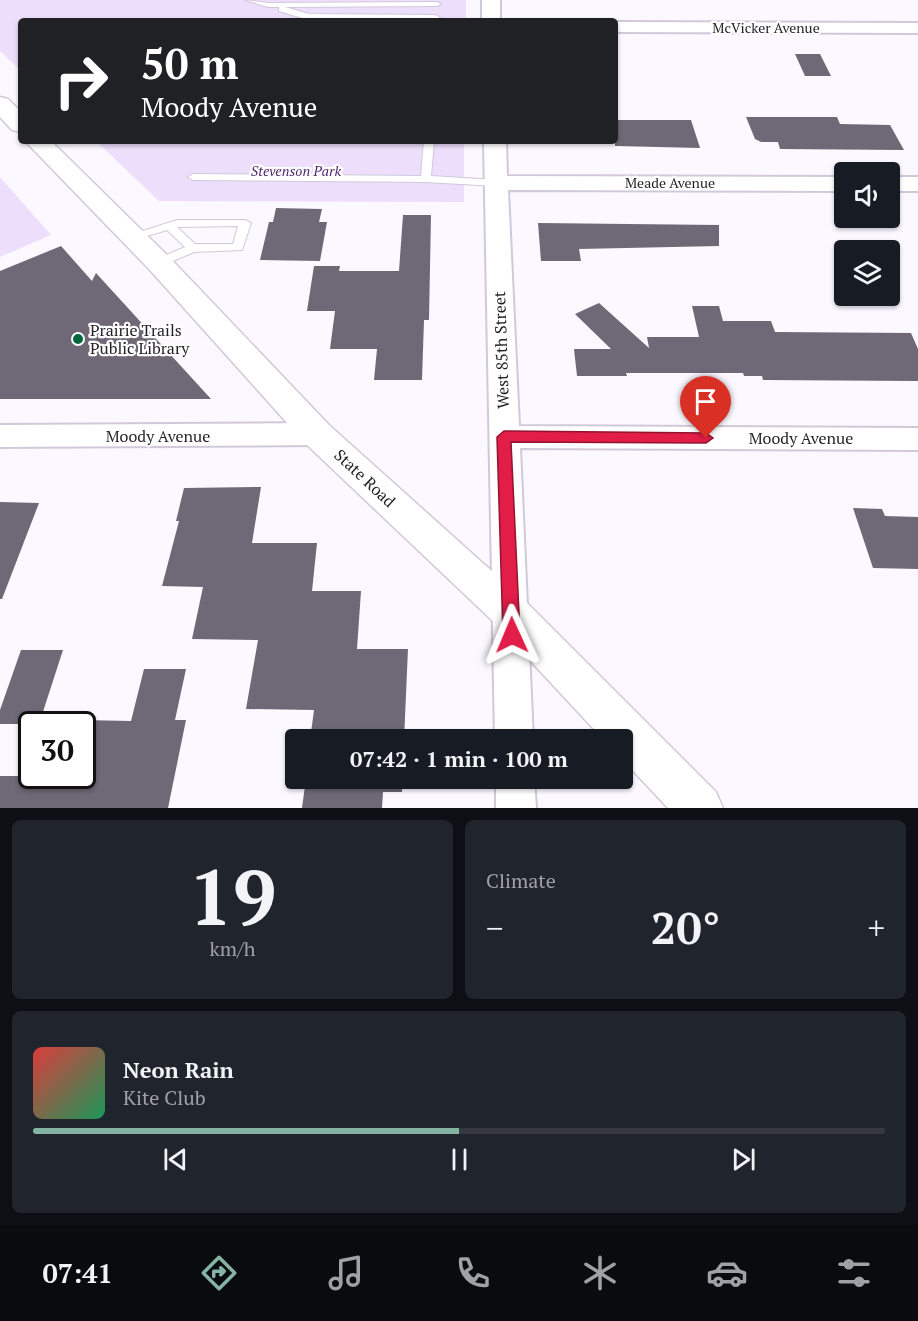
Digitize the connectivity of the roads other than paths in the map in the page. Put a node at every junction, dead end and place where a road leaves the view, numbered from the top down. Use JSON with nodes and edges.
{"nodes":[{"id":1,"x":249,"y":0,"type":"edge"},
{"id":2,"x":491,"y":0,"type":"edge"},
{"id":3,"x":437,"y":2,"type":"edge"},
{"id":4,"x":268,"y":5,"type":"junction"},
{"id":5,"x":351,"y":18,"type":"edge"},
{"id":6,"x":436,"y":18,"type":"edge"},
{"id":7,"x":491,"y":18,"type":"edge"},
{"id":8,"x":618,"y":27,"type":"edge"},
{"id":9,"x":918,"y":28,"type":"edge"},
{"id":10,"x":0,"y":104,"type":"edge"},
{"id":11,"x":18,"y":122,"type":"edge"},
{"id":12,"x":40,"y":144,"type":"edge"},
{"id":13,"x":429,"y":144,"type":"edge"},
{"id":14,"x":495,"y":144,"type":"edge"},
{"id":15,"x":193,"y":177,"type":"dead end"},
{"id":16,"x":426,"y":179,"type":"junction"},
{"id":17,"x":496,"y":183,"type":"junction"},
{"id":18,"x":834,"y":184,"type":"edge"},
{"id":19,"x":900,"y":184,"type":"edge"},
{"id":20,"x":918,"y":184,"type":"edge"},
{"id":21,"x":169,"y":225,"type":"junction"},
{"id":22,"x":134,"y":237,"type":"junction"},
{"id":23,"x":192,"y":248,"type":"junction"},
{"id":24,"x":159,"y":263,"type":"junction"},
{"id":25,"x":317,"y":434,"type":"junction"},
{"id":26,"x":0,"y":436,"type":"edge"},
{"id":27,"x":504,"y":437,"type":"junction"},
{"id":28,"x":918,"y":439,"type":"edge"},
{"id":29,"x":511,"y":613,"type":"junction"},
{"id":30,"x":514,"y":729,"type":"edge"},
{"id":31,"x":515,"y":789,"type":"edge"},
{"id":32,"x":516,"y":808,"type":"edge"},
{"id":33,"x":700,"y":808,"type":"edge"}],
"edges":[{"from":1,"to":4,"type":"lane"},
{"from":2,"to":7,"type":"street"},
{"from":3,"to":4,"type":"lane"},
{"from":3,"to":6,"type":"lane"},
{"from":4,"to":5,"type":"lane"},
{"from":8,"to":9,"type":"street","name":"McVicker Avenue"},
{"from":10,"to":11,"type":"street"},
{"from":12,"to":22,"type":"street","name":"State Road"},
{"from":13,"to":16,"type":"lane"},
{"from":14,"to":17,"type":"street","name":"West 85th Street"},
{"from":15,"to":16,"type":"lane"},
{"from":16,"to":17,"type":"lane"},
{"from":17,"to":18,"type":"street","name":"Meade Avenue"},
{"from":17,"to":27,"type":"street","name":"West 85th Street"},
{"from":19,"to":20,"type":"street"},
{"from":21,"to":22,"type":"lane"},
{"from":21,"to":23,"type":"lane"},
{"from":21,"to":23,"type":"lane"},
{"from":22,"to":24,"type":"street","name":"State Road"},
{"from":23,"to":24,"type":"lane"},
{"from":24,"to":25,"type":"street","name":"State Road"},
{"from":25,"to":26,"type":"street","name":"Moody Avenue"},
{"from":25,"to":29,"type":"street","name":"State Road"},
{"from":27,"to":28,"type":"street","name":"Moody Avenue"},
{"from":27,"to":29,"type":"street","name":"West 85th Street"},
{"from":29,"to":30,"type":"street","name":"West 85th Street"},
{"from":29,"to":33,"type":"street","name":"State Road"},
{"from":31,"to":32,"type":"street"}]}
